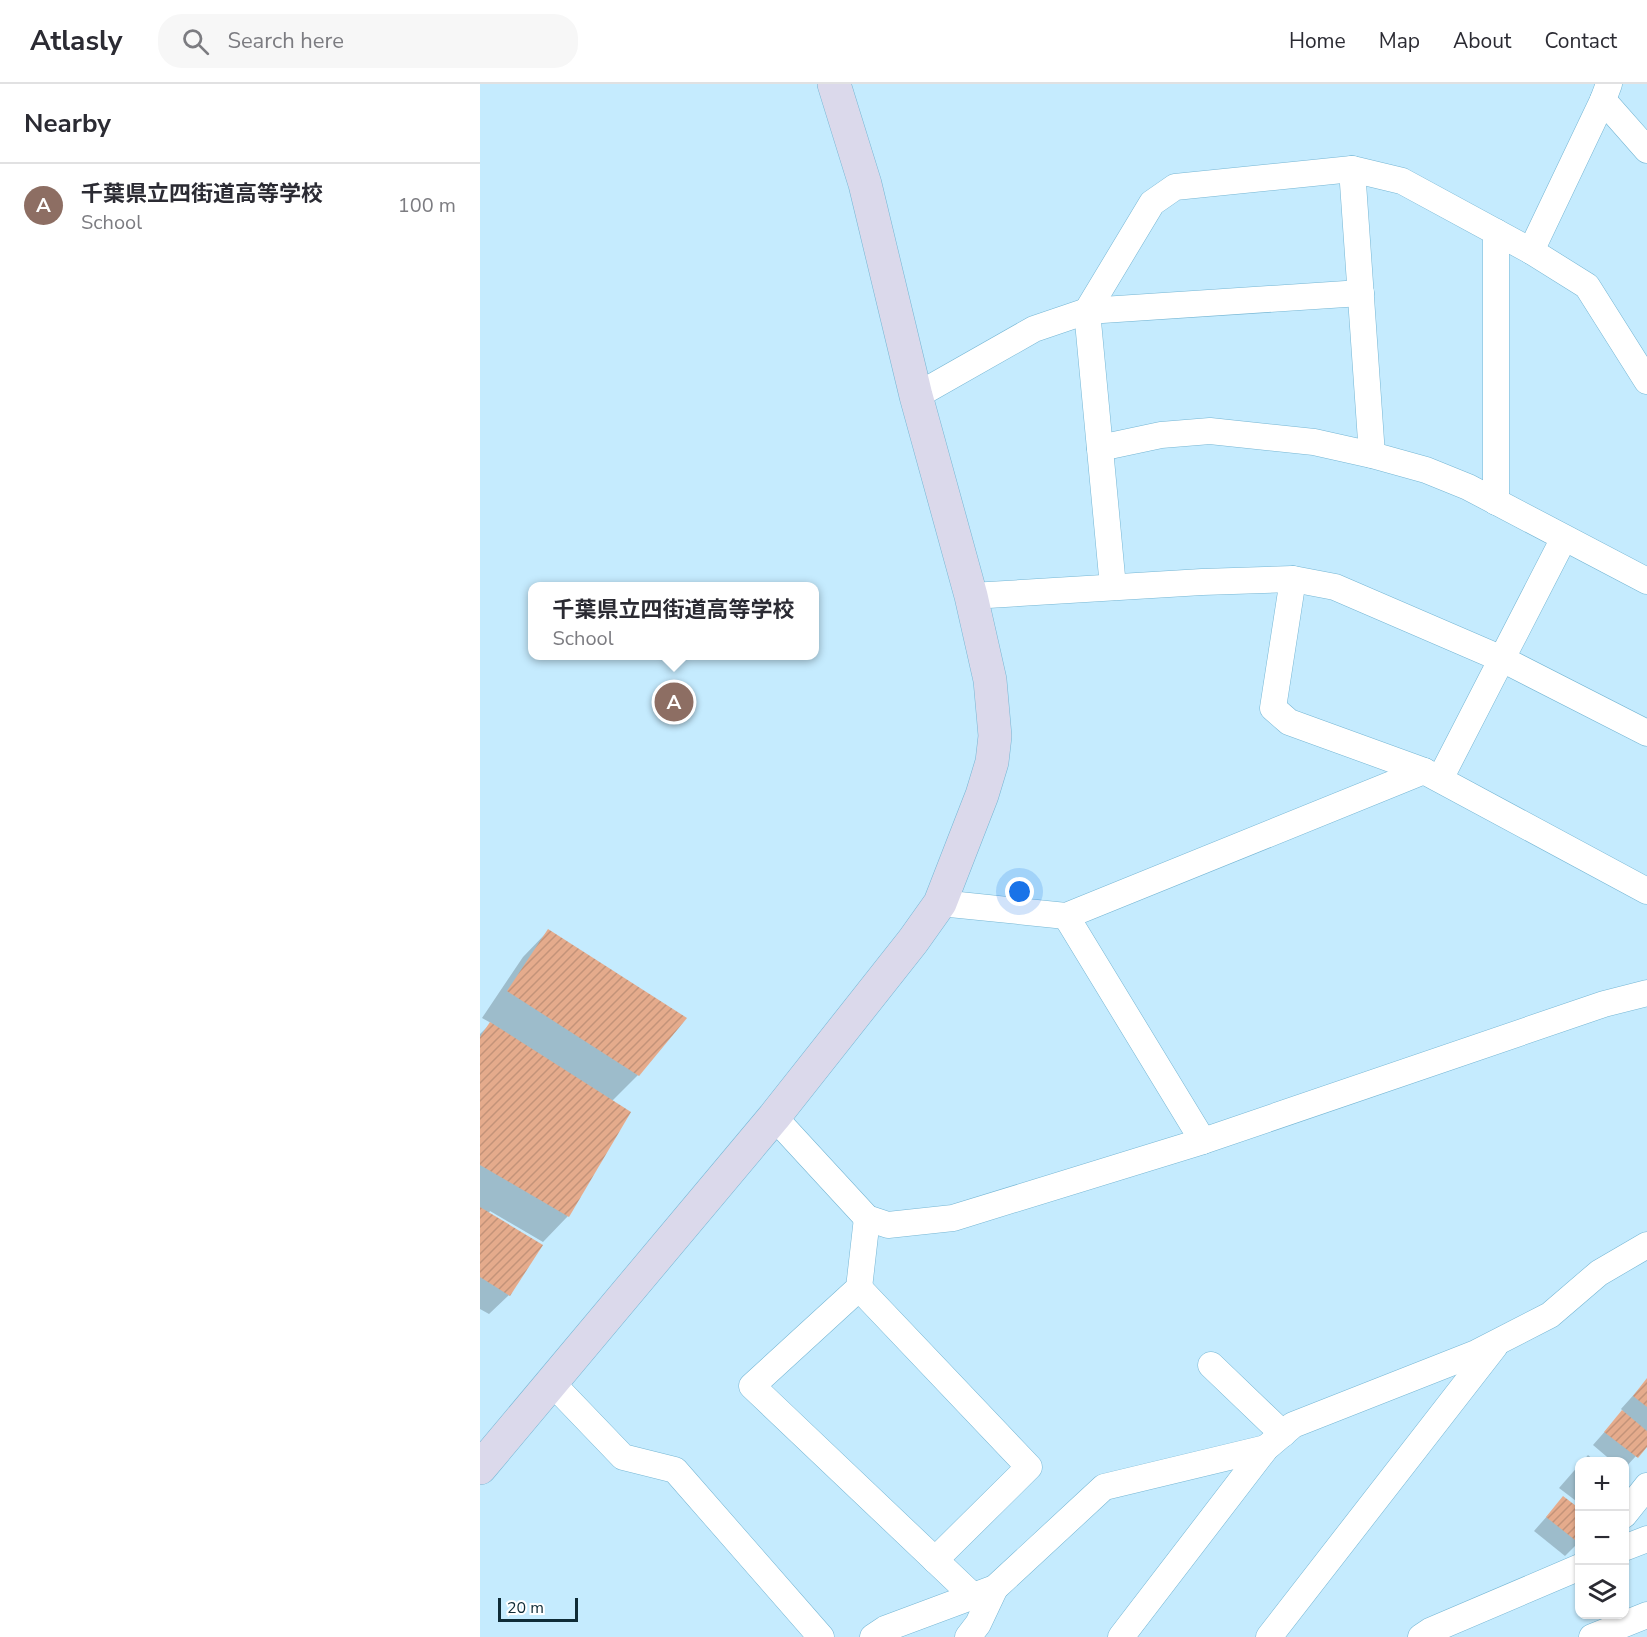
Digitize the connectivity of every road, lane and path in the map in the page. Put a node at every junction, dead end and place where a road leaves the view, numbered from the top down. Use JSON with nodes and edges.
{"nodes":[{"id":1,"x":834,"y":84,"type":"edge"},
{"id":2,"x":1606,"y":92,"type":"edge"},
{"id":3,"x":1647,"y":150,"type":"edge"},
{"id":4,"x":1352,"y":169,"type":"junction"},
{"id":5,"x":1496,"y":232,"type":"junction"},
{"id":6,"x":1531,"y":252,"type":"junction"},
{"id":7,"x":1360,"y":293,"type":"junction"},
{"id":8,"x":1087,"y":311,"type":"junction"},
{"id":9,"x":1647,"y":381,"type":"edge"},
{"id":10,"x":916,"y":396,"type":"junction"},
{"id":11,"x":1100,"y":448,"type":"junction"},
{"id":12,"x":1372,"y":455,"type":"junction"},
{"id":13,"x":1496,"y":502,"type":"junction"},
{"id":14,"x":1564,"y":538,"type":"junction"},
{"id":15,"x":1293,"y":579,"type":"junction"},
{"id":16,"x":1647,"y":581,"type":"edge"},
{"id":17,"x":1113,"y":587,"type":"junction"},
{"id":18,"x":971,"y":596,"type":"junction"},
{"id":19,"x":1502,"y":659,"type":"junction"},
{"id":20,"x":1647,"y":733,"type":"edge"},
{"id":21,"x":1432,"y":775,"type":"junction"},
{"id":22,"x":1647,"y":891,"type":"edge"},
{"id":23,"x":940,"y":903,"type":"junction"},
{"id":24,"x":1066,"y":916,"type":"junction"},
{"id":25,"x":1647,"y":993,"type":"edge"},
{"id":26,"x":774,"y":1117,"type":"junction"},
{"id":27,"x":1203,"y":1141,"type":"junction"},
{"id":28,"x":867,"y":1218,"type":"junction"},
{"id":29,"x":1647,"y":1245,"type":"edge"},
{"id":30,"x":859,"y":1288,"type":"junction"},
{"id":31,"x":1498,"y":1341,"type":"junction"},
{"id":32,"x":1211,"y":1365,"type":"dead end"},
{"id":33,"x":552,"y":1383,"type":"junction"},
{"id":34,"x":1274,"y":1441,"type":"junction"},
{"id":35,"x":480,"y":1468,"type":"edge"},
{"id":36,"x":1647,"y":1486,"type":"edge"},
{"id":37,"x":1627,"y":1511,"type":"edge"},
{"id":38,"x":1647,"y":1539,"type":"edge"},
{"id":39,"x":1629,"y":1546,"type":"edge"},
{"id":40,"x":935,"y":1560,"type":"junction"},
{"id":41,"x":1575,"y":1569,"type":"edge"},
{"id":42,"x":984,"y":1592,"type":"junction"},
{"id":43,"x":1644,"y":1622,"type":"edge"},
{"id":44,"x":980,"y":1633,"type":"edge"},
{"id":45,"x":821,"y":1637,"type":"edge"},
{"id":46,"x":873,"y":1637,"type":"edge"},
{"id":47,"x":1121,"y":1637,"type":"edge"},
{"id":48,"x":1269,"y":1637,"type":"edge"},
{"id":49,"x":1420,"y":1637,"type":"edge"},
{"id":50,"x":1592,"y":1637,"type":"edge"}],
"edges":[{"from":1,"to":10,"type":"street"},
{"from":2,"to":3,"type":"street"},
{"from":2,"to":6,"type":"street"},
{"from":4,"to":5,"type":"street"},
{"from":4,"to":7,"type":"street"},
{"from":4,"to":8,"type":"street"},
{"from":5,"to":6,"type":"street"},
{"from":5,"to":13,"type":"street"},
{"from":6,"to":9,"type":"street"},
{"from":7,"to":8,"type":"street"},
{"from":7,"to":12,"type":"street"},
{"from":8,"to":10,"type":"street"},
{"from":8,"to":11,"type":"street"},
{"from":10,"to":18,"type":"street"},
{"from":11,"to":12,"type":"street"},
{"from":11,"to":17,"type":"street"},
{"from":12,"to":13,"type":"street"},
{"from":13,"to":14,"type":"street"},
{"from":14,"to":16,"type":"street"},
{"from":14,"to":19,"type":"street"},
{"from":15,"to":17,"type":"street"},
{"from":15,"to":19,"type":"street"},
{"from":15,"to":21,"type":"street"},
{"from":17,"to":18,"type":"street"},
{"from":18,"to":23,"type":"street"},
{"from":19,"to":20,"type":"street"},
{"from":19,"to":21,"type":"street"},
{"from":21,"to":22,"type":"street"},
{"from":21,"to":24,"type":"street"},
{"from":23,"to":24,"type":"street"},
{"from":23,"to":26,"type":"street"},
{"from":24,"to":27,"type":"street"},
{"from":25,"to":27,"type":"street"},
{"from":26,"to":28,"type":"street"},
{"from":26,"to":33,"type":"street"},
{"from":27,"to":28,"type":"street"},
{"from":28,"to":30,"type":"street"},
{"from":29,"to":31,"type":"street"},
{"from":30,"to":40,"type":"street"},
{"from":30,"to":40,"type":"street"},
{"from":31,"to":34,"type":"street"},
{"from":31,"to":48,"type":"street"},
{"from":32,"to":34,"type":"street"},
{"from":33,"to":35,"type":"street"},
{"from":33,"to":45,"type":"street"},
{"from":34,"to":42,"type":"street"},
{"from":34,"to":47,"type":"street"},
{"from":36,"to":37,"type":"street"},
{"from":38,"to":39,"type":"street"},
{"from":40,"to":42,"type":"street"},
{"from":41,"to":49,"type":"street"},
{"from":42,"to":44,"type":"street"},
{"from":42,"to":46,"type":"street"},
{"from":43,"to":50,"type":"street"}]}
